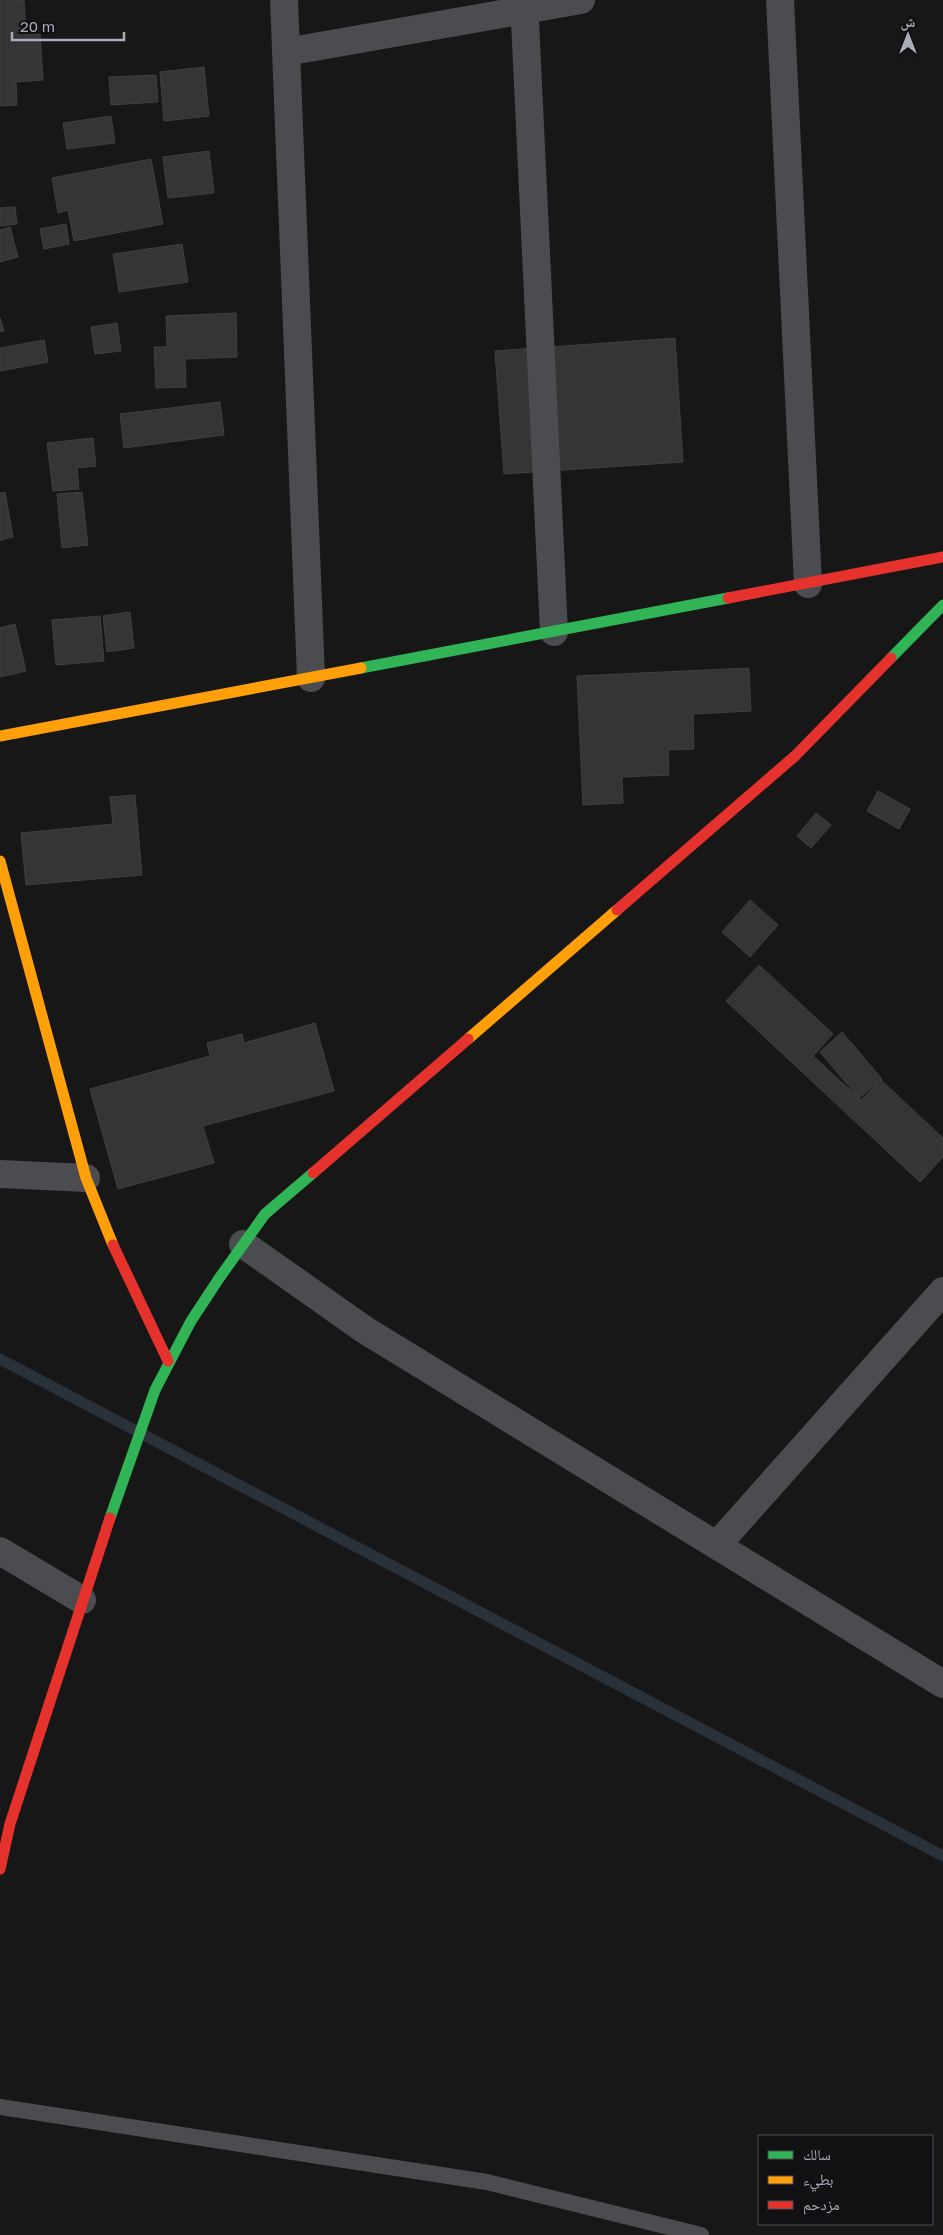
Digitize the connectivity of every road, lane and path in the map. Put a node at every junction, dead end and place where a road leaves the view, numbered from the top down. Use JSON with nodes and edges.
{"nodes":[{"id":1,"x":284,"y":0,"type":"edge"},
{"id":2,"x":581,"y":0,"type":"edge"},
{"id":3,"x":780,"y":0,"type":"edge"},
{"id":4,"x":525,"y":6,"type":"edge"},
{"id":5,"x":286,"y":52,"type":"junction"},
{"id":6,"x":943,"y":557,"type":"edge"},
{"id":7,"x":808,"y":584,"type":"junction"},
{"id":8,"x":943,"y":605,"type":"edge"},
{"id":9,"x":554,"y":632,"type":"junction"},
{"id":10,"x":310,"y":678,"type":"junction"},
{"id":11,"x":0,"y":736,"type":"edge"},
{"id":12,"x":0,"y":861,"type":"edge"},
{"id":13,"x":0,"y":1174,"type":"edge"},
{"id":14,"x":86,"y":1178,"type":"junction"},
{"id":15,"x":243,"y":1244,"type":"junction"},
{"id":16,"x":943,"y":1291,"type":"edge"},
{"id":17,"x":168,"y":1361,"type":"junction"},
{"id":18,"x":717,"y":1545,"type":"junction"},
{"id":19,"x":0,"y":1551,"type":"edge"},
{"id":20,"x":82,"y":1600,"type":"junction"},
{"id":21,"x":943,"y":1684,"type":"edge"},
{"id":22,"x":0,"y":1869,"type":"edge"},
{"id":23,"x":0,"y":2106,"type":"edge"},
{"id":24,"x":701,"y":2235,"type":"edge"}],
"edges":[{"from":1,"to":5,"type":"street"},
{"from":2,"to":4,"type":"street"},
{"from":3,"to":7,"type":"street"},
{"from":4,"to":5,"type":"street"},
{"from":4,"to":9,"type":"street"},
{"from":5,"to":10,"type":"street"},
{"from":6,"to":7,"type":"main road"},
{"from":7,"to":9,"type":"main road"},
{"from":8,"to":15,"type":"main road"},
{"from":9,"to":10,"type":"main road"},
{"from":10,"to":11,"type":"main road"},
{"from":12,"to":14,"type":"main road"},
{"from":13,"to":14,"type":"street"},
{"from":14,"to":17,"type":"main road"},
{"from":15,"to":17,"type":"main road"},
{"from":15,"to":18,"type":"street"},
{"from":16,"to":18,"type":"street"},
{"from":17,"to":20,"type":"main road"},
{"from":18,"to":21,"type":"street"},
{"from":19,"to":20,"type":"street"},
{"from":20,"to":22,"type":"main road"},
{"from":23,"to":24,"type":"lane"}]}
